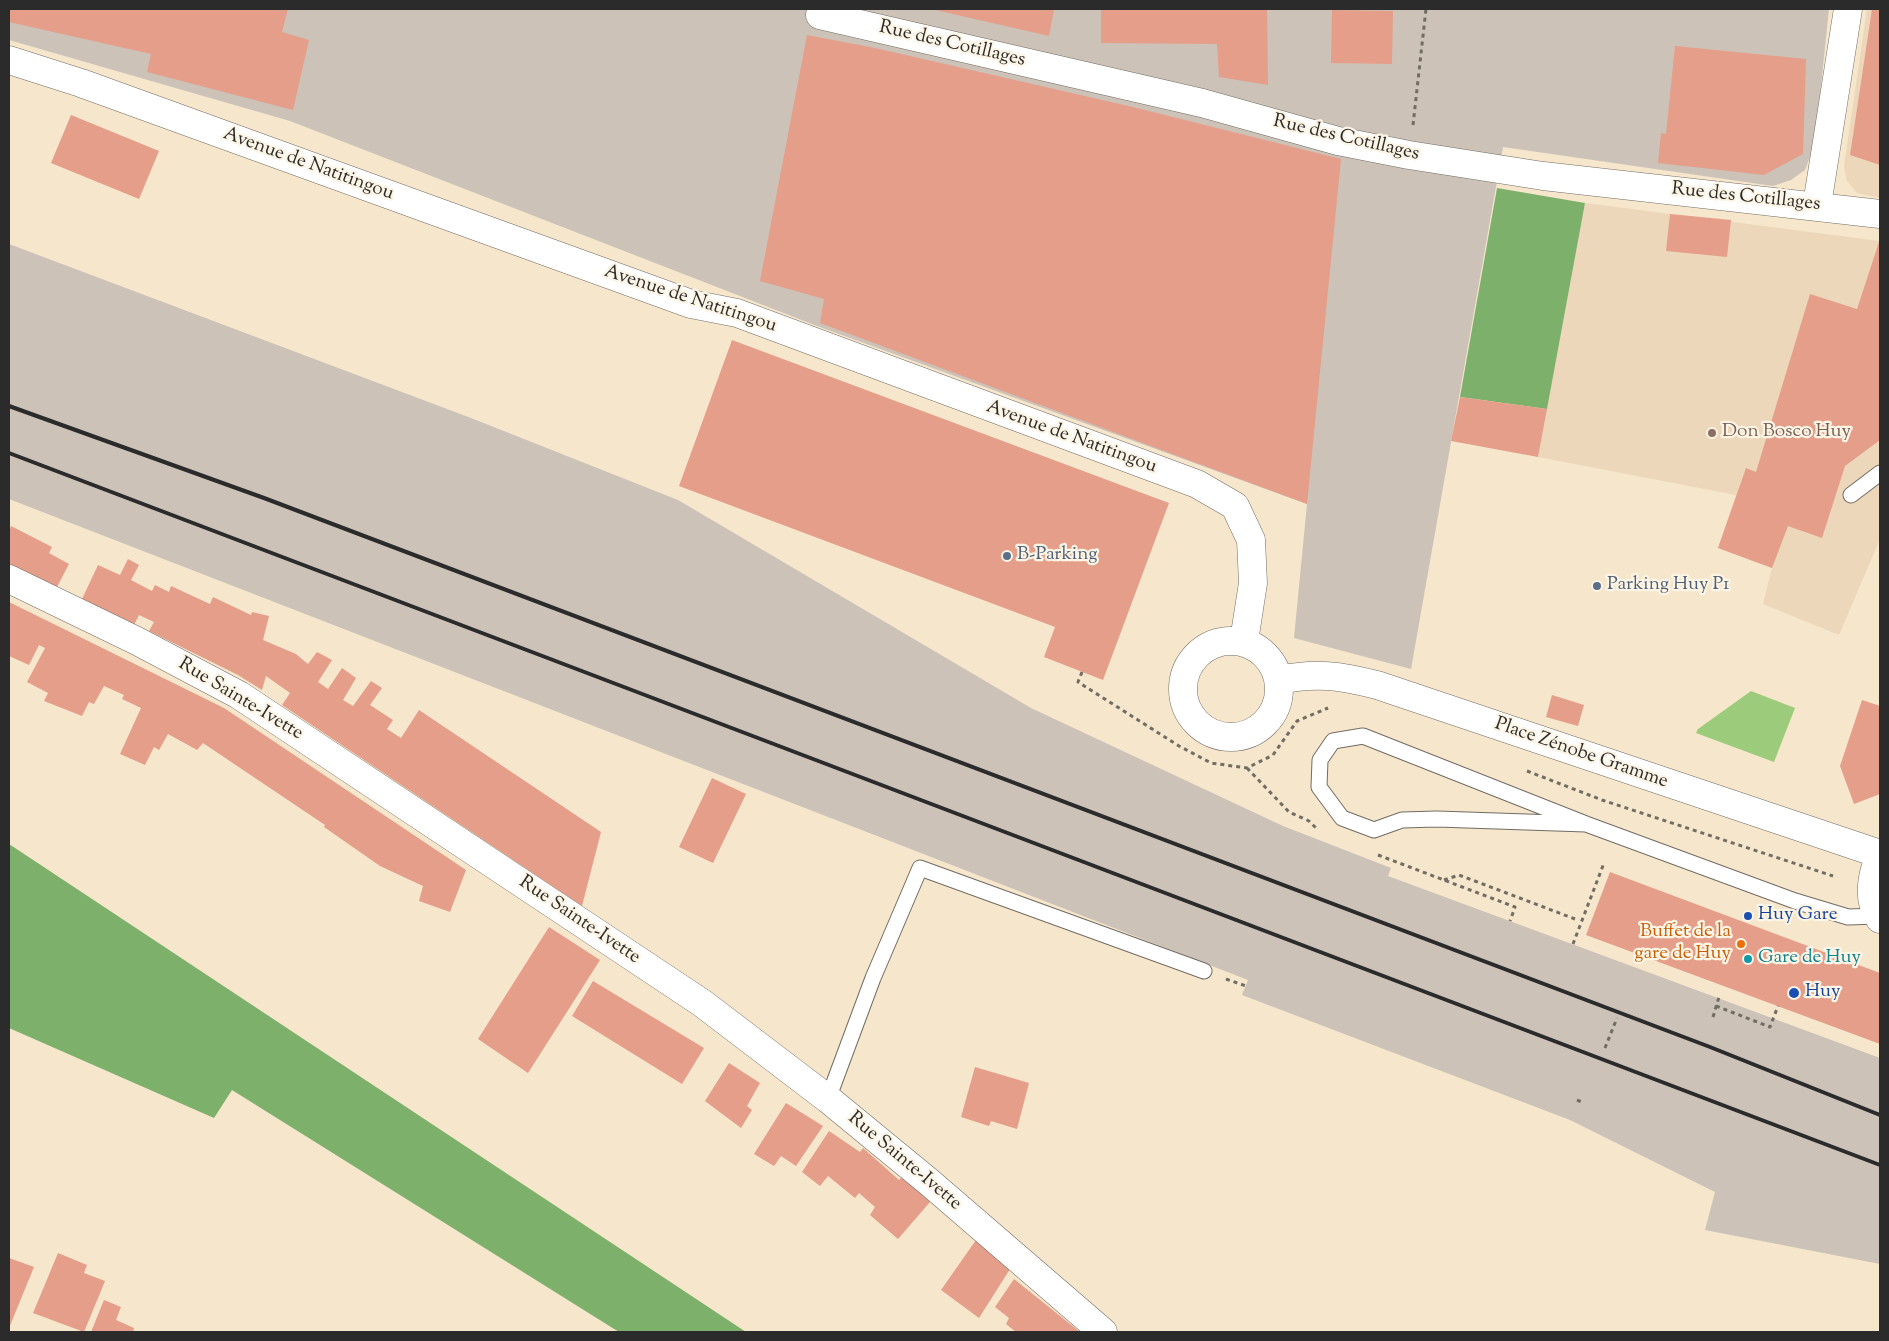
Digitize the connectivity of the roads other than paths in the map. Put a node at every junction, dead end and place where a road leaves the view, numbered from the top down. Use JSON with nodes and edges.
{"nodes":[{"id":1,"x":1848,"y":9,"type":"edge"},
{"id":2,"x":820,"y":15,"type":"dead end"},
{"id":3,"x":9,"y":60,"type":"edge"},
{"id":4,"x":1817,"y":205,"type":"junction"},
{"id":5,"x":1880,"y":214,"type":"edge"},
{"id":6,"x":1880,"y":473,"type":"edge"},
{"id":7,"x":1851,"y":495,"type":"dead end"},
{"id":8,"x":9,"y":579,"type":"edge"},
{"id":9,"x":1244,"y":641,"type":"junction"},
{"id":10,"x":1280,"y":680,"type":"junction"},
{"id":11,"x":1586,"y":824,"type":"junction"},
{"id":12,"x":1880,"y":855,"type":"edge"},
{"id":13,"x":1879,"y":918,"type":"edge"},
{"id":14,"x":1204,"y":971,"type":"dead end"},
{"id":15,"x":828,"y":1099,"type":"junction"},
{"id":16,"x":1103,"y":1332,"type":"edge"}],
"edges":[{"from":1,"to":4,"type":"street"},
{"from":2,"to":4,"type":"street","name":"Rue des Cotillages"},
{"from":3,"to":9,"type":"street","name":"Avenue de Natitingou"},
{"from":4,"to":5,"type":"street","name":"Rue des Cotillages"},
{"from":6,"to":7,"type":"lane"},
{"from":8,"to":15,"type":"street","name":"Rue Sainte-Ivette"},
{"from":9,"to":10,"type":"street"},
{"from":9,"to":10,"type":"street"},
{"from":10,"to":12,"type":"street","name":"Place Zénobe Gramme"},
{"from":11,"to":11,"type":"lane"},
{"from":11,"to":13,"type":"lane"},
{"from":12,"to":13,"type":"street","name":"Place Zénobe Gramme"},
{"from":14,"to":15,"type":"lane"},
{"from":15,"to":16,"type":"street","name":"Rue Sainte-Ivette"}]}
